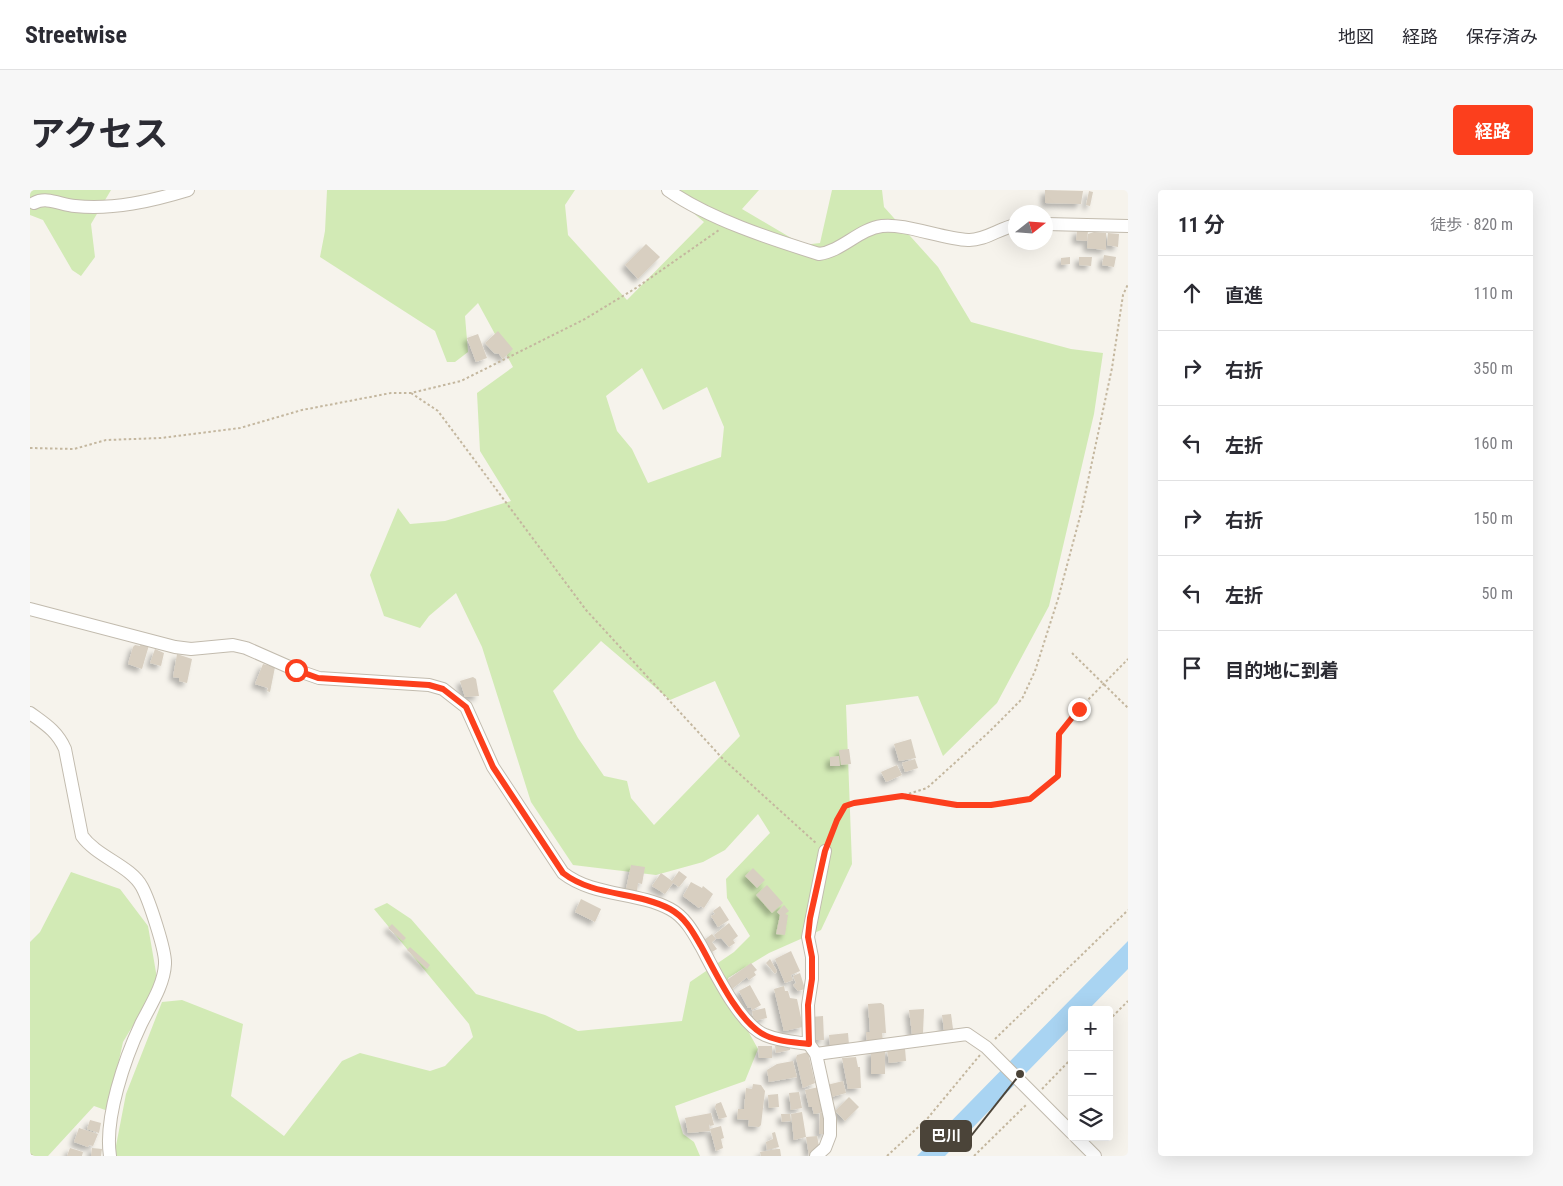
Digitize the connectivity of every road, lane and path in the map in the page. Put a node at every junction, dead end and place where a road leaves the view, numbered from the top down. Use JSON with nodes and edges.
{"nodes":[{"id":1,"x":41,"y":190,"type":"edge"},
{"id":2,"x":188,"y":190,"type":"edge"},
{"id":3,"x":668,"y":190,"type":"edge"},
{"id":4,"x":32,"y":206,"type":"edge"},
{"id":5,"x":730,"y":222,"type":"junction"},
{"id":6,"x":1053,"y":224,"type":"edge"},
{"id":7,"x":1128,"y":226,"type":"edge"},
{"id":8,"x":1008,"y":228,"type":"edge"},
{"id":9,"x":1128,"y":284,"type":"edge"},
{"id":10,"x":411,"y":393,"type":"junction"},
{"id":11,"x":30,"y":448,"type":"edge"},
{"id":12,"x":30,"y":609,"type":"edge"},
{"id":13,"x":1072,"y":654,"type":"dead end"},
{"id":14,"x":1128,"y":659,"type":"edge"},
{"id":15,"x":1103,"y":684,"type":"junction"},
{"id":16,"x":1128,"y":708,"type":"edge"},
{"id":17,"x":30,"y":713,"type":"edge"},
{"id":18,"x":902,"y":796,"type":"junction"},
{"id":19,"x":825,"y":851,"type":"junction"},
{"id":20,"x":1128,"y":910,"type":"edge"},
{"id":21,"x":1128,"y":1001,"type":"edge"},
{"id":22,"x":1113,"y":1016,"type":"edge"},
{"id":23,"x":813,"y":1049,"type":"junction"},
{"id":24,"x":988,"y":1049,"type":"junction"},
{"id":25,"x":1068,"y":1062,"type":"edge"},
{"id":26,"x":1035,"y":1096,"type":"junction"},
{"id":27,"x":1068,"y":1129,"type":"edge"},
{"id":28,"x":1080,"y":1141,"type":"edge"},
{"id":29,"x":110,"y":1156,"type":"edge"},
{"id":30,"x":816,"y":1156,"type":"edge"},
{"id":31,"x":887,"y":1156,"type":"edge"},
{"id":32,"x":974,"y":1156,"type":"edge"},
{"id":33,"x":1095,"y":1156,"type":"edge"}],
"edges":[{"from":1,"to":4,"type":"street"},
{"from":2,"to":4,"type":"street"},
{"from":3,"to":5,"type":"street"},
{"from":5,"to":8,"type":"street"},
{"from":5,"to":10,"type":"path"},
{"from":6,"to":7,"type":"street"},
{"from":9,"to":18,"type":"path"},
{"from":10,"to":11,"type":"path"},
{"from":10,"to":19,"type":"path"},
{"from":12,"to":23,"type":"street"},
{"from":13,"to":15,"type":"path"},
{"from":14,"to":15,"type":"path"},
{"from":15,"to":16,"type":"path"},
{"from":15,"to":18,"type":"path"},
{"from":17,"to":29,"type":"street"},
{"from":18,"to":19,"type":"path"},
{"from":19,"to":23,"type":"street"},
{"from":20,"to":24,"type":"path"},
{"from":21,"to":22,"type":"path"},
{"from":23,"to":24,"type":"street"},
{"from":23,"to":30,"type":"street"},
{"from":24,"to":26,"type":"street"},
{"from":24,"to":31,"type":"path"},
{"from":25,"to":26,"type":"path"},
{"from":26,"to":27,"type":"street"},
{"from":26,"to":32,"type":"path"},
{"from":28,"to":33,"type":"street"}]}
